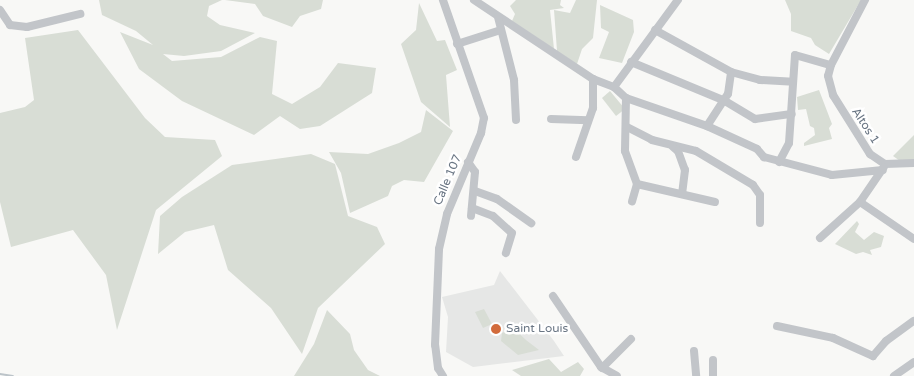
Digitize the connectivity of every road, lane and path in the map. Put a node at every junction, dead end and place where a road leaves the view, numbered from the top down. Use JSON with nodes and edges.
{"nodes":[{"id":1,"x":2,"y":0,"type":"edge"},
{"id":2,"x":444,"y":0,"type":"edge"},
{"id":3,"x":474,"y":0,"type":"edge"},
{"id":4,"x":678,"y":0,"type":"edge"},
{"id":5,"x":865,"y":0,"type":"edge"},
{"id":6,"x":0,"y":8,"type":"edge"},
{"id":7,"x":80,"y":14,"type":"dead end"},
{"id":8,"x":498,"y":17,"type":"junction"},
{"id":9,"x":501,"y":30,"type":"junction"},
{"id":10,"x":654,"y":30,"type":"junction"},
{"id":11,"x":457,"y":44,"type":"junction"},
{"id":12,"x":631,"y":62,"type":"junction"},
{"id":13,"x":831,"y":65,"type":"junction"},
{"id":14,"x":731,"y":72,"type":"junction"},
{"id":15,"x":593,"y":79,"type":"junction"},
{"id":16,"x":794,"y":82,"type":"junction"},
{"id":17,"x":614,"y":87,"type":"junction"},
{"id":18,"x":626,"y":98,"type":"junction"},
{"id":19,"x":725,"y":102,"type":"junction"},
{"id":20,"x":792,"y":114,"type":"junction"},
{"id":21,"x":516,"y":120,"type":"dead end"},
{"id":22,"x":552,"y":120,"type":"dead end"},
{"id":23,"x":588,"y":120,"type":"junction"},
{"id":24,"x":707,"y":126,"type":"junction"},
{"id":25,"x":627,"y":127,"type":"junction"},
{"id":26,"x":669,"y":145,"type":"junction"},
{"id":27,"x":576,"y":157,"type":"dead end"},
{"id":28,"x":468,"y":162,"type":"junction"},
{"id":29,"x":779,"y":162,"type":"junction"},
{"id":30,"x":914,"y":163,"type":"edge"},
{"id":31,"x":884,"y":167,"type":"junction"},
{"id":32,"x":637,"y":184,"type":"junction"},
{"id":33,"x":475,"y":191,"type":"junction"},
{"id":34,"x":682,"y":193,"type":"junction"},
{"id":35,"x":632,"y":201,"type":"dead end"},
{"id":36,"x":715,"y":202,"type":"dead end"},
{"id":37,"x":860,"y":202,"type":"junction"},
{"id":38,"x":531,"y":223,"type":"dead end"},
{"id":39,"x":760,"y":223,"type":"dead end"},
{"id":40,"x":820,"y":238,"type":"dead end"},
{"id":41,"x":914,"y":239,"type":"edge"},
{"id":42,"x":506,"y":253,"type":"dead end"},
{"id":43,"x":553,"y":296,"type":"dead end"},
{"id":44,"x":914,"y":321,"type":"edge"},
{"id":45,"x":777,"y":326,"type":"dead end"},
{"id":46,"x":631,"y":339,"type":"dead end"},
{"id":47,"x":694,"y":351,"type":"dead end"},
{"id":48,"x":713,"y":360,"type":"dead end"},
{"id":49,"x":914,"y":362,"type":"edge"},
{"id":50,"x":602,"y":368,"type":"junction"},
{"id":51,"x":443,"y":376,"type":"edge"},
{"id":52,"x":617,"y":376,"type":"edge"},
{"id":53,"x":696,"y":376,"type":"edge"},
{"id":54,"x":713,"y":376,"type":"edge"},
{"id":55,"x":894,"y":376,"type":"edge"}],
"edges":[{"from":1,"to":6,"type":"street"},
{"from":2,"to":11,"type":"street","name":"Calle 107"},
{"from":3,"to":8,"type":"street"},
{"from":4,"to":10,"type":"street"},
{"from":5,"to":13,"type":"street"},
{"from":6,"to":7,"type":"street"},
{"from":8,"to":9,"type":"street"},
{"from":8,"to":15,"type":"street"},
{"from":9,"to":11,"type":"street"},
{"from":9,"to":21,"type":"street"},
{"from":10,"to":12,"type":"street"},
{"from":10,"to":14,"type":"street"},
{"from":11,"to":28,"type":"street","name":"Calle 107"},
{"from":12,"to":17,"type":"street"},
{"from":12,"to":19,"type":"street"},
{"from":13,"to":16,"type":"street"},
{"from":13,"to":31,"type":"street","name":"Altos 1"},
{"from":14,"to":16,"type":"street"},
{"from":14,"to":19,"type":"street"},
{"from":15,"to":17,"type":"street"},
{"from":15,"to":23,"type":"street"},
{"from":16,"to":20,"type":"street"},
{"from":17,"to":18,"type":"street"},
{"from":18,"to":24,"type":"street"},
{"from":18,"to":25,"type":"street"},
{"from":19,"to":20,"type":"street"},
{"from":19,"to":24,"type":"street"},
{"from":20,"to":29,"type":"street"},
{"from":22,"to":23,"type":"street"},
{"from":23,"to":27,"type":"street"},
{"from":24,"to":29,"type":"street"},
{"from":25,"to":26,"type":"street"},
{"from":25,"to":32,"type":"street"},
{"from":26,"to":34,"type":"street"},
{"from":26,"to":39,"type":"street"},
{"from":28,"to":33,"type":"street"},
{"from":28,"to":51,"type":"street","name":"Calle 107"},
{"from":29,"to":31,"type":"street"},
{"from":30,"to":31,"type":"street"},
{"from":31,"to":37,"type":"street"},
{"from":32,"to":34,"type":"street"},
{"from":32,"to":35,"type":"street"},
{"from":33,"to":38,"type":"street"},
{"from":33,"to":42,"type":"street"},
{"from":34,"to":36,"type":"street"},
{"from":37,"to":40,"type":"street"},
{"from":37,"to":41,"type":"street"},
{"from":43,"to":50,"type":"street"},
{"from":44,"to":45,"type":"street"},
{"from":46,"to":50,"type":"street"},
{"from":47,"to":53,"type":"street"},
{"from":48,"to":54,"type":"street"},
{"from":49,"to":55,"type":"street"},
{"from":50,"to":52,"type":"street"}]}
